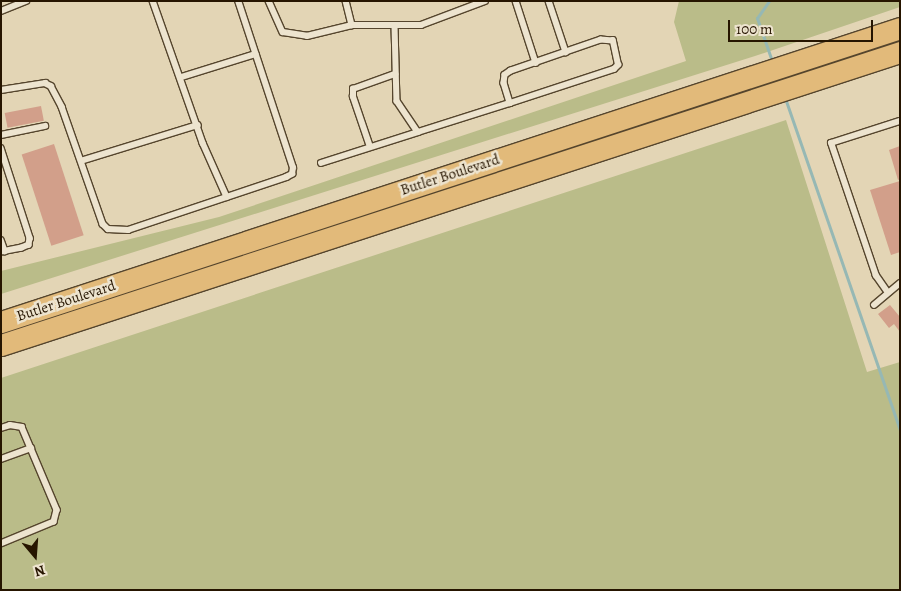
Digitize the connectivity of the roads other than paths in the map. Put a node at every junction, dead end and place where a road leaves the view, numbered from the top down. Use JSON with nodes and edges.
{"nodes":[{"id":1,"x":26,"y":1,"type":"edge"},
{"id":2,"x":153,"y":1,"type":"edge"},
{"id":3,"x":238,"y":1,"type":"edge"},
{"id":4,"x":269,"y":1,"type":"edge"},
{"id":5,"x":346,"y":1,"type":"edge"},
{"id":6,"x":485,"y":1,"type":"edge"},
{"id":7,"x":516,"y":1,"type":"edge"},
{"id":8,"x":549,"y":1,"type":"edge"},
{"id":9,"x":1,"y":11,"type":"edge"},
{"id":10,"x":352,"y":25,"type":"junction"},
{"id":11,"x":395,"y":26,"type":"junction"},
{"id":12,"x":900,"y":28,"type":"edge"},
{"id":13,"x":566,"y":52,"type":"junction"},
{"id":14,"x":900,"y":52,"type":"edge"},
{"id":15,"x":256,"y":54,"type":"junction"},
{"id":16,"x":536,"y":63,"type":"junction"},
{"id":17,"x":395,"y":74,"type":"junction"},
{"id":18,"x":182,"y":78,"type":"junction"},
{"id":19,"x":1,"y":90,"type":"edge"},
{"id":20,"x":510,"y":103,"type":"junction"},
{"id":21,"x":900,"y":121,"type":"edge"},
{"id":22,"x":198,"y":125,"type":"junction"},
{"id":23,"x":45,"y":126,"type":"dead end"},
{"id":24,"x":418,"y":132,"type":"junction"},
{"id":25,"x":1,"y":135,"type":"edge"},
{"id":26,"x":370,"y":147,"type":"junction"},
{"id":27,"x":1,"y":148,"type":"edge"},
{"id":28,"x":81,"y":161,"type":"junction"},
{"id":29,"x":321,"y":163,"type":"dead end"},
{"id":30,"x":227,"y":197,"type":"junction"},
{"id":31,"x":1,"y":240,"type":"edge"},
{"id":32,"x":3,"y":252,"type":"edge"},
{"id":33,"x":900,"y":283,"type":"edge"},
{"id":34,"x":92,"y":293,"type":"junction"},
{"id":35,"x":888,"y":293,"type":"junction"},
{"id":36,"x":874,"y":305,"type":"dead end"},
{"id":37,"x":1,"y":307,"type":"edge"},
{"id":38,"x":1,"y":322,"type":"edge"},
{"id":39,"x":1,"y":346,"type":"edge"},
{"id":40,"x":1,"y":428,"type":"edge"},
{"id":41,"x":31,"y":448,"type":"junction"},
{"id":42,"x":1,"y":459,"type":"edge"},
{"id":43,"x":1,"y":544,"type":"edge"}],
"edges":[{"from":1,"to":9,"type":"lane"},
{"from":2,"to":18,"type":"lane"},
{"from":3,"to":15,"type":"lane"},
{"from":4,"to":10,"type":"lane"},
{"from":5,"to":10,"type":"lane"},
{"from":6,"to":11,"type":"lane"},
{"from":7,"to":16,"type":"lane"},
{"from":8,"to":13,"type":"lane"},
{"from":10,"to":11,"type":"lane"},
{"from":11,"to":17,"type":"lane"},
{"from":12,"to":34,"type":"highway","name":"Butler Boulevard"},
{"from":13,"to":16,"type":"lane"},
{"from":13,"to":20,"type":"lane"},
{"from":14,"to":39,"type":"highway","name":"Butler Boulevard"},
{"from":15,"to":18,"type":"lane"},
{"from":15,"to":30,"type":"lane"},
{"from":16,"to":20,"type":"lane"},
{"from":17,"to":24,"type":"lane"},
{"from":17,"to":26,"type":"lane"},
{"from":18,"to":22,"type":"lane"},
{"from":19,"to":28,"type":"lane"},
{"from":20,"to":24,"type":"lane"},
{"from":21,"to":35,"type":"lane"},
{"from":22,"to":28,"type":"lane"},
{"from":22,"to":30,"type":"lane"},
{"from":23,"to":25,"type":"lane"},
{"from":24,"to":26,"type":"lane"},
{"from":26,"to":29,"type":"lane"},
{"from":27,"to":32,"type":"lane"},
{"from":28,"to":30,"type":"lane"},
{"from":31,"to":32,"type":"lane"},
{"from":33,"to":35,"type":"lane"},
{"from":34,"to":37,"type":"highway"},
{"from":34,"to":38,"type":"highway","name":"Butler Boulevard"},
{"from":35,"to":36,"type":"lane"},
{"from":40,"to":41,"type":"lane"},
{"from":41,"to":42,"type":"lane"},
{"from":41,"to":43,"type":"lane"}]}
